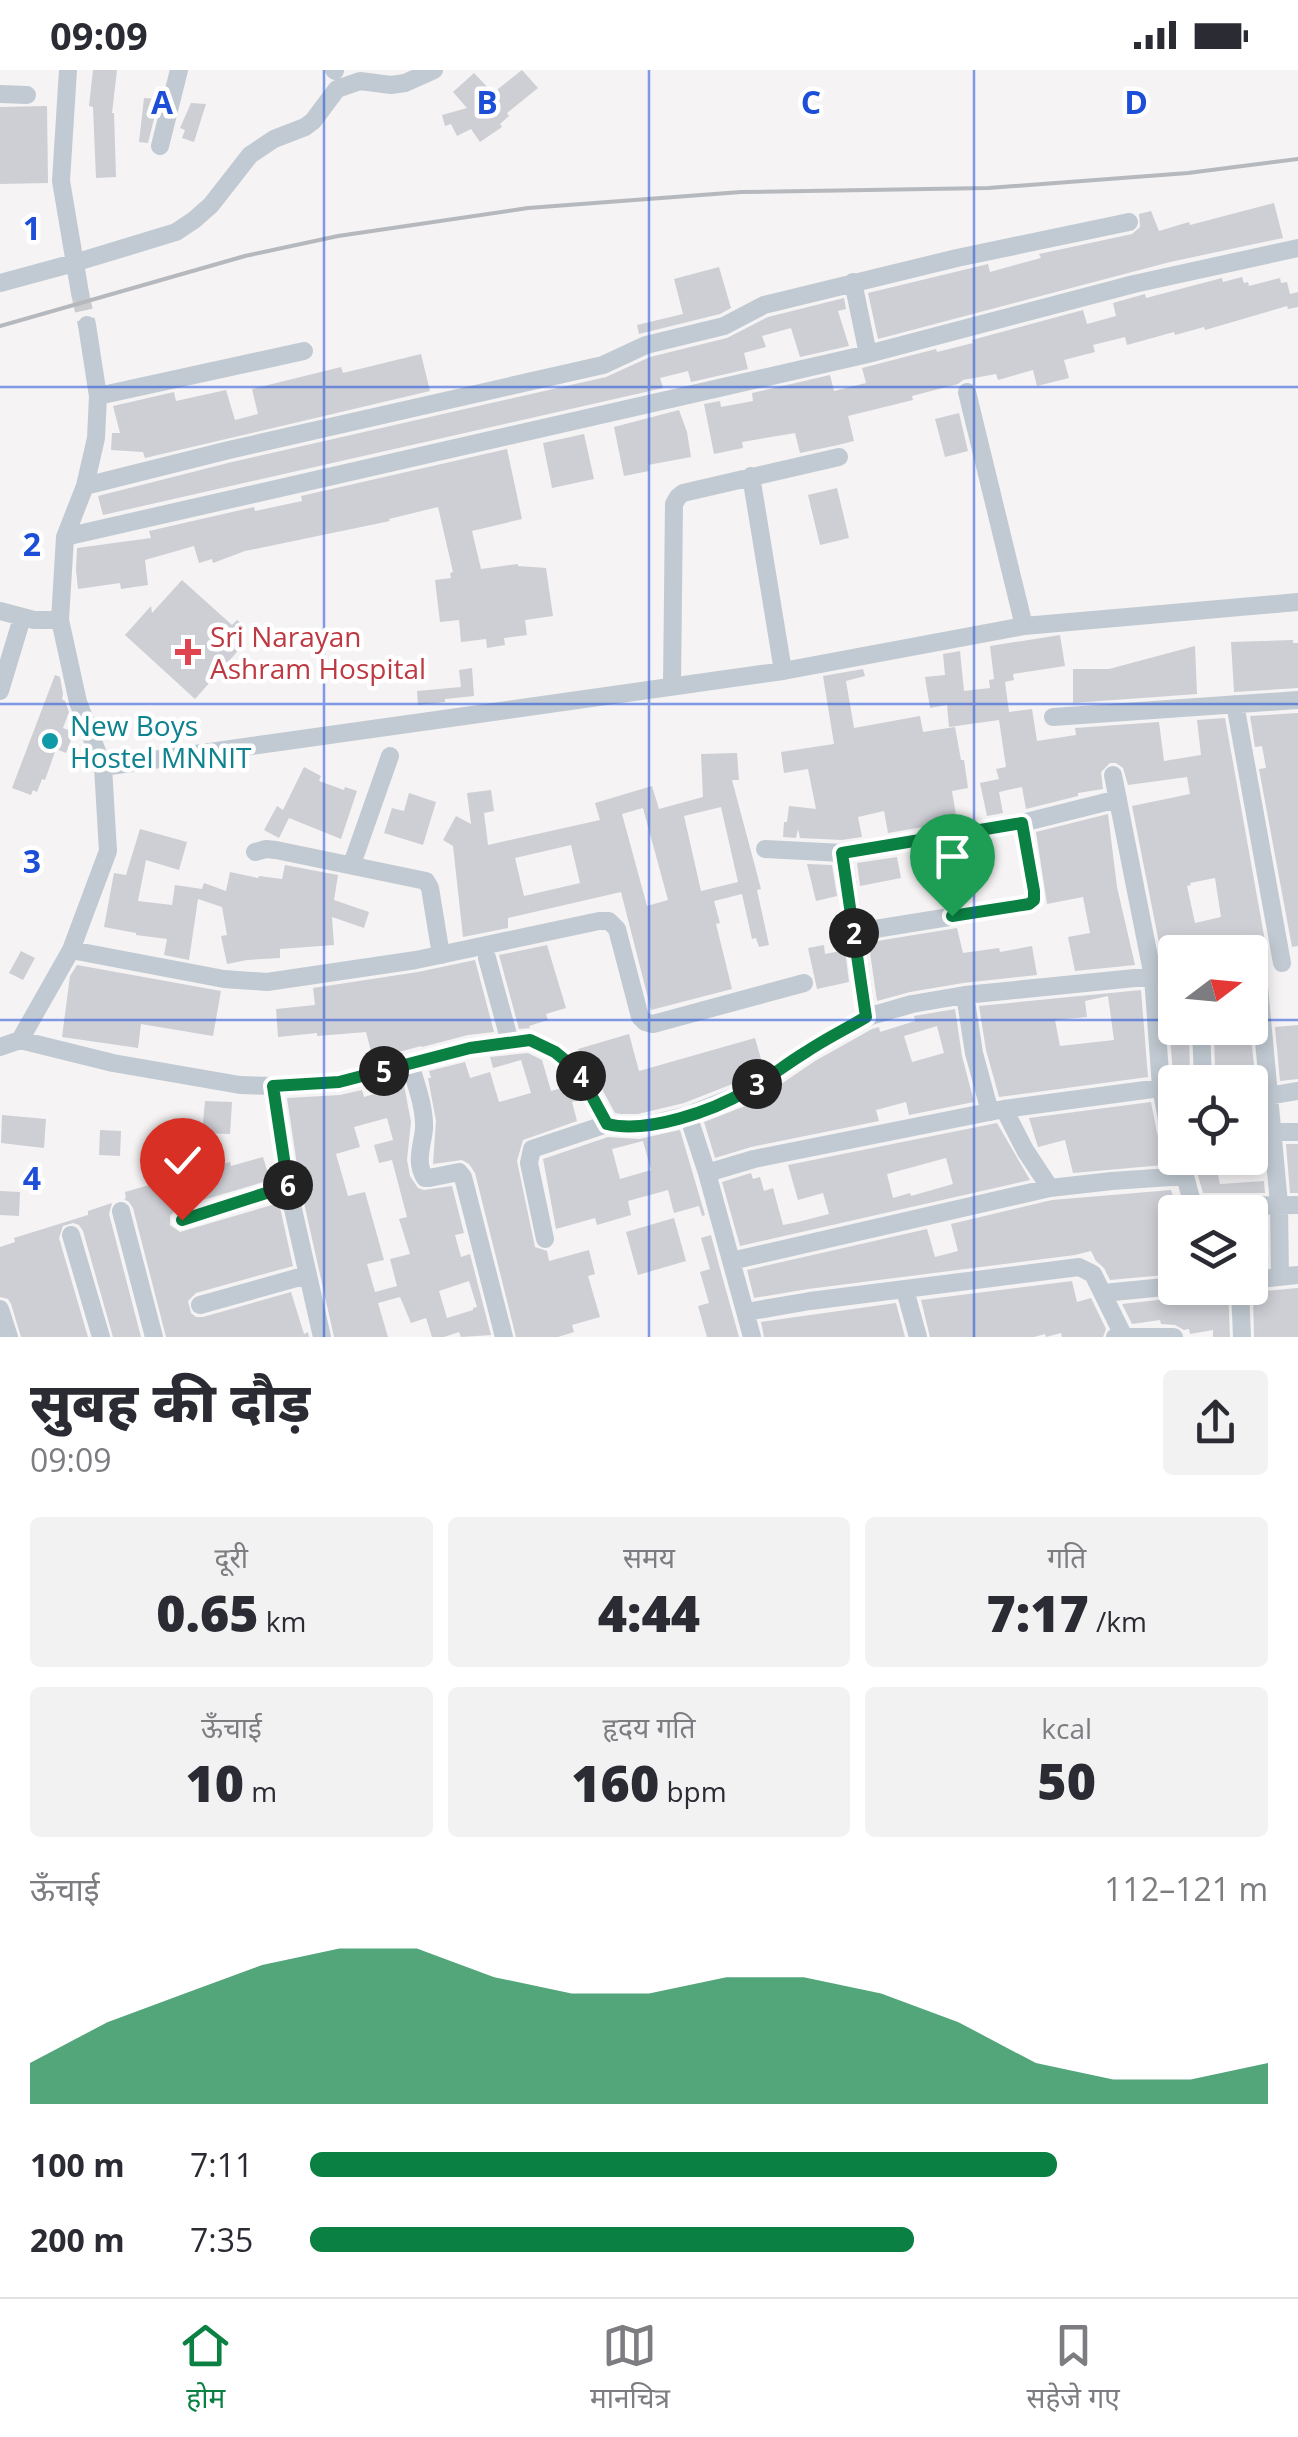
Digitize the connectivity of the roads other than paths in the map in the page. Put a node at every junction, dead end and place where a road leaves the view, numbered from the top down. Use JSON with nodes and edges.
{"nodes":[{"id":1,"x":68,"y":70,"type":"edge"},
{"id":2,"x":179,"y":70,"type":"edge"},
{"id":3,"x":434,"y":70,"type":"edge"},
{"id":4,"x":0,"y":94,"type":"edge"},
{"id":5,"x":27,"y":95,"type":"dead end"},
{"id":6,"x":160,"y":146,"type":"dead end"},
{"id":7,"x":1129,"y":222,"type":"dead end"},
{"id":8,"x":1298,"y":248,"type":"edge"},
{"id":9,"x":74,"y":263,"type":"junction"},
{"id":10,"x":852,"y":282,"type":"junction"},
{"id":11,"x":0,"y":283,"type":"edge"},
{"id":12,"x":80,"y":293,"type":"tunnel mouth"},
{"id":13,"x":87,"y":325,"type":"tunnel mouth"},
{"id":14,"x":304,"y":350,"type":"dead end"},
{"id":15,"x":868,"y":354,"type":"junction"},
{"id":16,"x":966,"y":392,"type":"dead end"},
{"id":17,"x":98,"y":396,"type":"junction"},
{"id":18,"x":838,"y":457,"type":"dead end"},
{"id":19,"x":751,"y":476,"type":"junction"},
{"id":20,"x":85,"y":486,"type":"junction"},
{"id":21,"x":65,"y":537,"type":"junction"},
{"id":22,"x":1298,"y":602,"type":"edge"},
{"id":23,"x":0,"y":611,"type":"edge"},
{"id":24,"x":22,"y":618,"type":"junction"},
{"id":25,"x":60,"y":620,"type":"junction"},
{"id":26,"x":1024,"y":626,"type":"junction"},
{"id":27,"x":783,"y":670,"type":"junction"},
{"id":28,"x":672,"y":686,"type":"junction"},
{"id":29,"x":0,"y":691,"type":"edge"},
{"id":30,"x":1298,"y":700,"type":"edge"},
{"id":31,"x":1235,"y":704,"type":"junction"},
{"id":32,"x":1053,"y":718,"type":"dead end"},
{"id":33,"x":390,"y":756,"type":"dead end"},
{"id":34,"x":103,"y":767,"type":"junction"},
{"id":35,"x":1112,"y":774,"type":"dead end"},
{"id":36,"x":1118,"y":799,"type":"junction"},
{"id":37,"x":1022,"y":823,"type":"junction"},
{"id":38,"x":764,"y":849,"type":"dead end"},
{"id":39,"x":255,"y":852,"type":"dead end"},
{"id":40,"x":842,"y":853,"type":"junction"},
{"id":41,"x":352,"y":864,"type":"junction"},
{"id":42,"x":876,"y":929,"type":"dead end"},
{"id":43,"x":71,"y":950,"type":"junction"},
{"id":44,"x":441,"y":955,"type":"junction"},
{"id":45,"x":486,"y":958,"type":"dead end"},
{"id":46,"x":1290,"y":962,"type":"edge"},
{"id":47,"x":1158,"y":976,"type":"edge"},
{"id":48,"x":1153,"y":977,"type":"junction"},
{"id":49,"x":804,"y":983,"type":"dead end"},
{"id":50,"x":965,"y":995,"type":"junction"},
{"id":51,"x":866,"y":1017,"type":"junction"},
{"id":52,"x":20,"y":1040,"type":"junction"},
{"id":53,"x":510,"y":1042,"type":"junction"},
{"id":54,"x":0,"y":1046,"type":"edge"},
{"id":55,"x":410,"y":1064,"type":"junction"},
{"id":56,"x":1165,"y":1065,"type":"edge"},
{"id":57,"x":273,"y":1086,"type":"junction"},
{"id":58,"x":1158,"y":1088,"type":"edge"},
{"id":59,"x":1298,"y":1091,"type":"edge"},
{"id":60,"x":1268,"y":1096,"type":"joint"},
{"id":61,"x":997,"y":1110,"type":"junction"},
{"id":62,"x":688,"y":1115,"type":"junction"},
{"id":63,"x":607,"y":1124,"type":"junction"},
{"id":64,"x":1268,"y":1131,"type":"edge"},
{"id":65,"x":1271,"y":1131,"type":"junction"},
{"id":66,"x":1298,"y":1132,"type":"edge"},
{"id":67,"x":1158,"y":1171,"type":"edge"},
{"id":68,"x":706,"y":1173,"type":"junction"},
{"id":69,"x":288,"y":1186,"type":"junction"},
{"id":70,"x":1050,"y":1188,"type":"junction"},
{"id":71,"x":1288,"y":1204,"type":"edge"},
{"id":72,"x":121,"y":1211,"type":"dead end"},
{"id":73,"x":182,"y":1220,"type":"dead end"},
{"id":74,"x":71,"y":1235,"type":"dead end"},
{"id":75,"x":545,"y":1238,"type":"dead end"},
{"id":76,"x":732,"y":1261,"type":"junction"},
{"id":77,"x":307,"y":1274,"type":"junction"},
{"id":78,"x":1289,"y":1276,"type":"edge"},
{"id":79,"x":1158,"y":1288,"type":"edge"},
{"id":80,"x":906,"y":1290,"type":"junction"},
{"id":81,"x":1103,"y":1294,"type":"junction"},
{"id":82,"x":200,"y":1305,"type":"dead end"},
{"id":83,"x":1241,"y":1305,"type":"edge"},
{"id":84,"x":0,"y":1309,"type":"edge"},
{"id":85,"x":746,"y":1312,"type":"junction"},
{"id":86,"x":1120,"y":1336,"type":"edge"},
{"id":87,"x":9,"y":1337,"type":"edge"},
{"id":88,"x":101,"y":1337,"type":"edge"},
{"id":89,"x":154,"y":1337,"type":"edge"},
{"id":90,"x":322,"y":1337,"type":"edge"},
{"id":91,"x":504,"y":1337,"type":"edge"},
{"id":92,"x":752,"y":1337,"type":"edge"},
{"id":93,"x":918,"y":1337,"type":"edge"},
{"id":94,"x":1174,"y":1337,"type":"edge"},
{"id":95,"x":1242,"y":1337,"type":"edge"}],
"edges":[{"from":1,"to":9,"type":"street"},
{"from":2,"to":6,"type":"street"},
{"from":3,"to":9,"type":"street"},
{"from":4,"to":5,"type":"street"},
{"from":7,"to":10,"type":"street"},
{"from":8,"to":15,"type":"street"},
{"from":9,"to":11,"type":"street"},
{"from":9,"to":12,"type":"street"},
{"from":10,"to":15,"type":"street"},
{"from":10,"to":20,"type":"street"},
{"from":13,"to":17,"type":"street"},
{"from":14,"to":17,"type":"street"},
{"from":15,"to":21,"type":"street"},
{"from":16,"to":26,"type":"street"},
{"from":17,"to":20,"type":"street"},
{"from":18,"to":19,"type":"street"},
{"from":19,"to":27,"type":"street"},
{"from":19,"to":28,"type":"street"},
{"from":20,"to":21,"type":"street"},
{"from":21,"to":25,"type":"street"},
{"from":22,"to":26,"type":"street"},
{"from":23,"to":24,"type":"street"},
{"from":24,"to":25,"type":"street"},
{"from":24,"to":29,"type":"street"},
{"from":25,"to":34,"type":"street"},
{"from":26,"to":27,"type":"street"},
{"from":27,"to":28,"type":"street"},
{"from":28,"to":34,"type":"street"},
{"from":30,"to":31,"type":"street"},
{"from":31,"to":32,"type":"street"},
{"from":31,"to":46,"type":"street"},
{"from":33,"to":41,"type":"street"},
{"from":34,"to":43,"type":"street"},
{"from":35,"to":36,"type":"street"},
{"from":36,"to":37,"type":"street"},
{"from":36,"to":48,"type":"street"},
{"from":37,"to":40,"type":"street"},
{"from":37,"to":42,"type":"street"},
{"from":38,"to":40,"type":"street"},
{"from":39,"to":41,"type":"street"},
{"from":40,"to":51,"type":"street"},
{"from":41,"to":44,"type":"street"},
{"from":43,"to":44,"type":"street"},
{"from":43,"to":52,"type":"street"},
{"from":44,"to":49,"type":"street"},
{"from":45,"to":53,"type":"street"},
{"from":47,"to":48,"type":"street"},
{"from":48,"to":50,"type":"street"},
{"from":48,"to":56,"type":"street"},
{"from":50,"to":51,"type":"street"},
{"from":50,"to":61,"type":"street"},
{"from":51,"to":62,"type":"street"},
{"from":52,"to":54,"type":"street"},
{"from":52,"to":57,"type":"street"},
{"from":53,"to":55,"type":"street"},
{"from":53,"to":63,"type":"street"},
{"from":55,"to":57,"type":"street"},
{"from":55,"to":91,"type":"street"},
{"from":57,"to":69,"type":"street"},
{"from":58,"to":61,"type":"street"},
{"from":59,"to":60,"type":"street"},
{"from":60,"to":65,"type":"street"},
{"from":61,"to":68,"type":"street"},
{"from":61,"to":70,"type":"street"},
{"from":62,"to":63,"type":"street"},
{"from":62,"to":68,"type":"street"},
{"from":63,"to":75,"type":"street"},
{"from":64,"to":65,"type":"street"},
{"from":65,"to":66,"type":"street"},
{"from":65,"to":71,"type":"street"},
{"from":67,"to":70,"type":"street"},
{"from":68,"to":76,"type":"street"},
{"from":69,"to":73,"type":"street"},
{"from":69,"to":77,"type":"street"},
{"from":70,"to":76,"type":"street"},
{"from":71,"to":78,"type":"street"},
{"from":72,"to":89,"type":"street"},
{"from":74,"to":88,"type":"street"},
{"from":76,"to":85,"type":"street"},
{"from":77,"to":82,"type":"street"},
{"from":77,"to":90,"type":"street"},
{"from":79,"to":81,"type":"street"},
{"from":80,"to":81,"type":"street"},
{"from":80,"to":85,"type":"street"},
{"from":80,"to":93,"type":"street"},
{"from":81,"to":86,"type":"street"},
{"from":83,"to":95,"type":"street"},
{"from":84,"to":87,"type":"street"},
{"from":85,"to":92,"type":"street"},
{"from":86,"to":94,"type":"street"}]}
